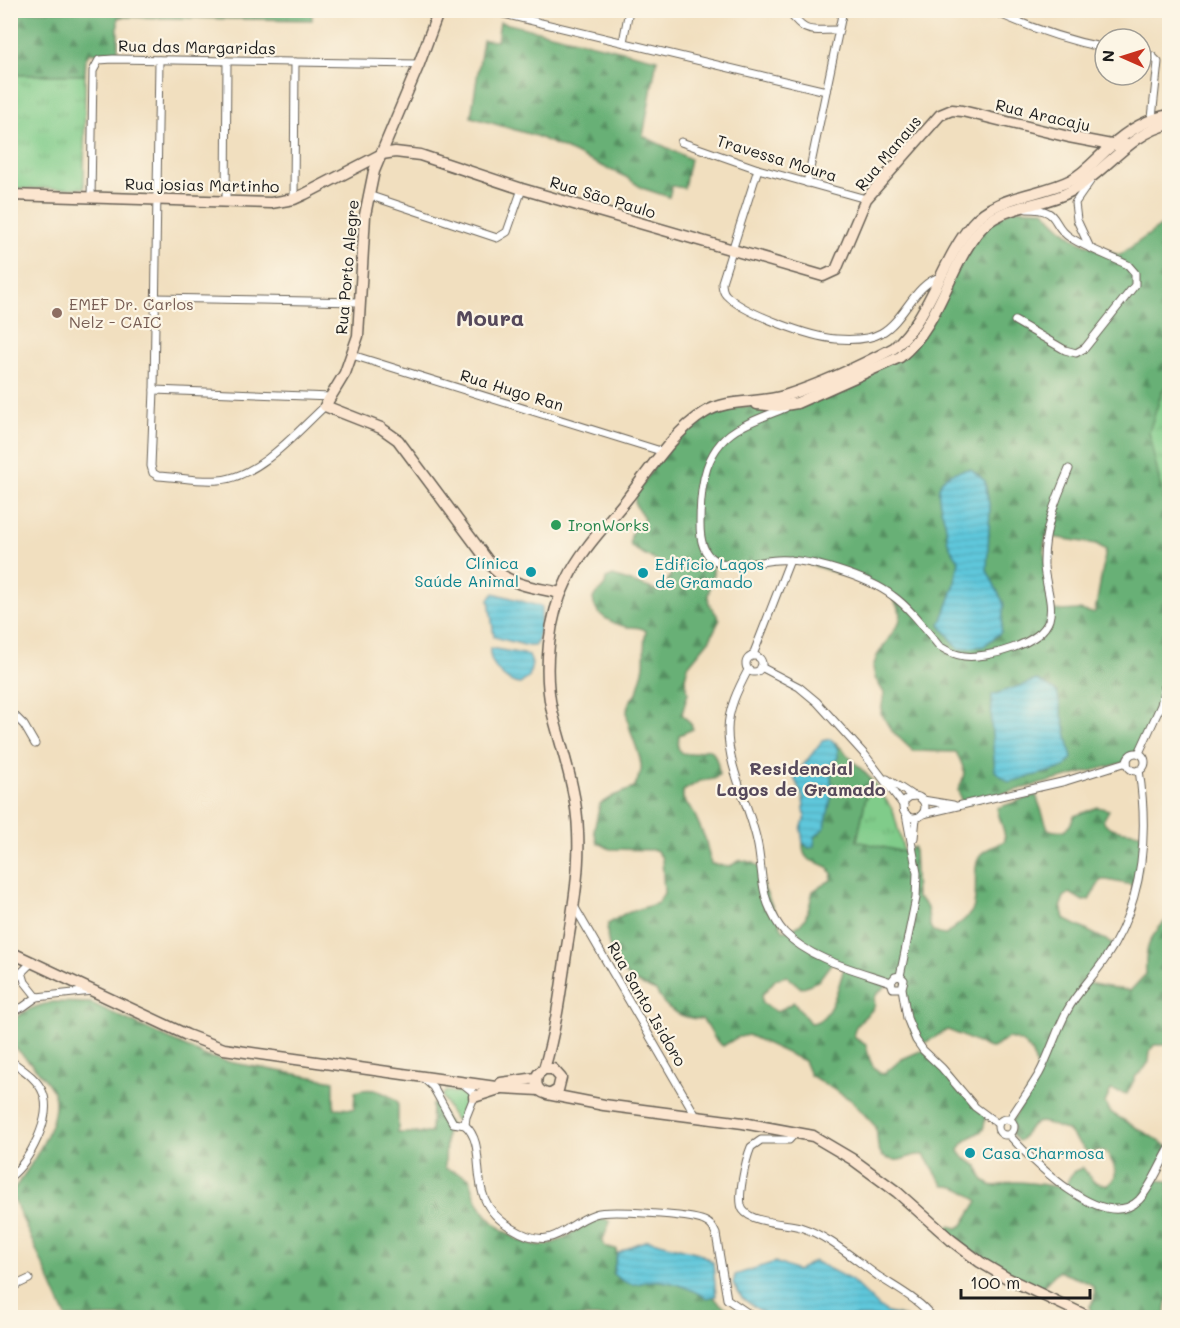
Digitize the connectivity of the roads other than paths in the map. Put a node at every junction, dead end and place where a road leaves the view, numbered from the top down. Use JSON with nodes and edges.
{"nodes":[{"id":1,"x":439,"y":10,"type":"edge"},
{"id":2,"x":487,"y":10,"type":"edge"},
{"id":3,"x":629,"y":10,"type":"edge"},
{"id":4,"x":787,"y":10,"type":"edge"},
{"id":5,"x":843,"y":10,"type":"edge"},
{"id":6,"x":991,"y":10,"type":"edge"},
{"id":7,"x":838,"y":30,"type":"junction"},
{"id":8,"x":622,"y":42,"type":"junction"},
{"id":9,"x":1093,"y":45,"type":"edge"},
{"id":10,"x":1153,"y":57,"type":"edge"},
{"id":11,"x":159,"y":60,"type":"junction"},
{"id":12,"x":227,"y":61,"type":"junction"},
{"id":13,"x":295,"y":62,"type":"junction"},
{"id":14,"x":419,"y":64,"type":"junction"},
{"id":15,"x":826,"y":91,"type":"junction"},
{"id":16,"x":952,"y":110,"type":"joint"},
{"id":17,"x":1170,"y":115,"type":"edge"},
{"id":18,"x":1152,"y":118,"type":"junction"},
{"id":19,"x":1170,"y":124,"type":"edge"},
{"id":20,"x":1149,"y":132,"type":"junction"},
{"id":21,"x":681,"y":142,"type":"dead end"},
{"id":22,"x":1111,"y":145,"type":"junction"},
{"id":23,"x":1128,"y":145,"type":"junction"},
{"id":24,"x":381,"y":153,"type":"junction"},
{"id":25,"x":758,"y":169,"type":"junction"},
{"id":26,"x":1094,"y":175,"type":"junction"},
{"id":27,"x":807,"y":183,"type":"junction"},
{"id":28,"x":522,"y":189,"type":"junction"},
{"id":29,"x":10,"y":195,"type":"edge"},
{"id":30,"x":368,"y":195,"type":"junction"},
{"id":31,"x":91,"y":198,"type":"junction"},
{"id":32,"x":157,"y":199,"type":"junction"},
{"id":33,"x":294,"y":199,"type":"junction"},
{"id":34,"x":866,"y":199,"type":"junction"},
{"id":35,"x":226,"y":201,"type":"junction"},
{"id":36,"x":1012,"y":209,"type":"junction"},
{"id":37,"x":1090,"y":248,"type":"junction"},
{"id":38,"x":731,"y":251,"type":"junction"},
{"id":39,"x":815,"y":275,"type":"joint"},
{"id":40,"x":940,"y":281,"type":"junction"},
{"id":41,"x":155,"y":298,"type":"junction"},
{"id":42,"x":359,"y":302,"type":"junction"},
{"id":43,"x":1016,"y":321,"type":"dead end"},
{"id":44,"x":352,"y":355,"type":"junction"},
{"id":45,"x":154,"y":390,"type":"junction"},
{"id":46,"x":795,"y":398,"type":"junction"},
{"id":47,"x":742,"y":401,"type":"junction"},
{"id":48,"x":329,"y":402,"type":"junction"},
{"id":49,"x":777,"y":409,"type":"junction"},
{"id":50,"x":664,"y":452,"type":"junction"},
{"id":51,"x":1069,"y":469,"type":"dead end"},
{"id":52,"x":790,"y":560,"type":"junction"},
{"id":53,"x":561,"y":593,"type":"junction"},
{"id":54,"x":10,"y":599,"type":"edge"},
{"id":55,"x":10,"y":606,"type":"edge"},
{"id":56,"x":753,"y":655,"type":"junction"},
{"id":57,"x":1170,"y":659,"type":"edge"},
{"id":58,"x":761,"y":667,"type":"junction"},
{"id":59,"x":748,"y":670,"type":"junction"},
{"id":60,"x":10,"y":711,"type":"edge"},
{"id":61,"x":35,"y":744,"type":"dead end"},
{"id":62,"x":1139,"y":753,"type":"junction"},
{"id":63,"x":1126,"y":762,"type":"junction"},
{"id":64,"x":1139,"y":770,"type":"junction"},
{"id":65,"x":883,"y":776,"type":"junction"},
{"id":66,"x":913,"y":796,"type":"junction"},
{"id":67,"x":923,"y":800,"type":"junction"},
{"id":68,"x":959,"y":806,"type":"junction"},
{"id":69,"x":905,"y":810,"type":"junction"},
{"id":70,"x":919,"y":816,"type":"junction"},
{"id":71,"x":914,"y":847,"type":"junction"},
{"id":72,"x":574,"y":906,"type":"junction"},
{"id":73,"x":10,"y":952,"type":"edge"},
{"id":74,"x":33,"y":961,"type":"junction"},
{"id":75,"x":22,"y":972,"type":"junction"},
{"id":76,"x":900,"y":976,"type":"junction"},
{"id":77,"x":891,"y":982,"type":"junction"},
{"id":78,"x":10,"y":984,"type":"edge"},
{"id":79,"x":902,"y":988,"type":"junction"},
{"id":80,"x":94,"y":990,"type":"junction"},
{"id":81,"x":38,"y":997,"type":"junction"},
{"id":82,"x":10,"y":1012,"type":"edge"},
{"id":83,"x":554,"y":1034,"type":"junction"},
{"id":84,"x":10,"y":1060,"type":"edge"},
{"id":85,"x":544,"y":1069,"type":"junction"},
{"id":86,"x":556,"y":1071,"type":"junction"},
{"id":87,"x":421,"y":1076,"type":"junction"},
{"id":88,"x":536,"y":1078,"type":"junction"},
{"id":89,"x":460,"y":1082,"type":"junction"},
{"id":90,"x":561,"y":1082,"type":"junction"},
{"id":91,"x":488,"y":1085,"type":"junction"},
{"id":92,"x":504,"y":1088,"type":"junction"},
{"id":93,"x":539,"y":1090,"type":"junction"},
{"id":94,"x":551,"y":1094,"type":"junction"},
{"id":95,"x":474,"y":1097,"type":"junction"},
{"id":96,"x":581,"y":1100,"type":"junction"},
{"id":97,"x":696,"y":1116,"type":"junction"},
{"id":98,"x":1009,"y":1120,"type":"junction"},
{"id":99,"x":998,"y":1124,"type":"junction"},
{"id":100,"x":465,"y":1125,"type":"junction"},
{"id":101,"x":796,"y":1132,"type":"junction"},
{"id":102,"x":1009,"y":1135,"type":"junction"},
{"id":103,"x":1170,"y":1148,"type":"edge"},
{"id":104,"x":10,"y":1178,"type":"edge"},
{"id":105,"x":29,"y":1280,"type":"dead end"},
{"id":106,"x":10,"y":1288,"type":"edge"},
{"id":107,"x":755,"y":1317,"type":"edge"},
{"id":108,"x":933,"y":1317,"type":"edge"},
{"id":109,"x":1091,"y":1317,"type":"edge"}],
"edges":[{"from":1,"to":14,"type":"main road","name":"Rua Porto Alegre"},
{"from":2,"to":8,"type":"street"},
{"from":3,"to":8,"type":"street"},
{"from":4,"to":7,"type":"street"},
{"from":5,"to":7,"type":"street"},
{"from":6,"to":9,"type":"street"},
{"from":7,"to":15,"type":"street"},
{"from":8,"to":15,"type":"street"},
{"from":10,"to":18,"type":"street"},
{"from":11,"to":12,"type":"street","name":"Rua das Margaridas"},
{"from":11,"to":31,"type":"street","name":"Rua das Margaridas"},
{"from":11,"to":32,"type":"street"},
{"from":12,"to":13,"type":"street","name":"Rua das Margaridas"},
{"from":12,"to":35,"type":"street"},
{"from":13,"to":14,"type":"street","name":"Rua das Margaridas"},
{"from":13,"to":33,"type":"street"},
{"from":14,"to":24,"type":"main road","name":"Rua Porto Alegre"},
{"from":15,"to":27,"type":"street"},
{"from":16,"to":22,"type":"main road","name":"Rua Aracaju"},
{"from":16,"to":34,"type":"main road","name":"Rua Manaus"},
{"from":17,"to":18,"type":"main road"},
{"from":18,"to":20,"type":"main road"},
{"from":18,"to":22,"type":"main road"},
{"from":19,"to":20,"type":"main road"},
{"from":20,"to":23,"type":"main road"},
{"from":21,"to":25,"type":"street","name":"Travessa Moura"},
{"from":22,"to":23,"type":"main road","name":"Rua Aracaju"},
{"from":22,"to":40,"type":"main road"},
{"from":23,"to":26,"type":"main road"},
{"from":24,"to":28,"type":"main road","name":"Rua São Paulo"},
{"from":24,"to":30,"type":"main road","name":"Rua Porto Alegre"},
{"from":24,"to":33,"type":"main road","name":"Rua josias Martinho"},
{"from":25,"to":27,"type":"street","name":"Travessa Moura"},
{"from":25,"to":38,"type":"street"},
{"from":26,"to":36,"type":"main road"},
{"from":26,"to":37,"type":"street"},
{"from":27,"to":34,"type":"street","name":"Travessa Moura"},
{"from":28,"to":30,"type":"street"},
{"from":28,"to":38,"type":"main road","name":"Rua São Paulo"},
{"from":29,"to":31,"type":"main road","name":"Rua josias Martinho"},
{"from":30,"to":42,"type":"main road","name":"Rua Porto Alegre"},
{"from":31,"to":32,"type":"main road","name":"Rua josias Martinho"},
{"from":32,"to":35,"type":"main road","name":"Rua josias Martinho"},
{"from":32,"to":41,"type":"street"},
{"from":33,"to":35,"type":"main road","name":"Rua josias Martinho"},
{"from":34,"to":39,"type":"main road","name":"Rua Manaus"},
{"from":36,"to":37,"type":"street"},
{"from":36,"to":40,"type":"main road"},
{"from":37,"to":43,"type":"street"},
{"from":38,"to":39,"type":"main road","name":"Rua São Paulo"},
{"from":38,"to":40,"type":"street"},
{"from":40,"to":46,"type":"main road"},
{"from":40,"to":46,"type":"main road"},
{"from":41,"to":42,"type":"street"},
{"from":41,"to":45,"type":"street"},
{"from":42,"to":44,"type":"main road","name":"Rua Porto Alegre"},
{"from":44,"to":48,"type":"main road","name":"Rua Porto Alegre"},
{"from":44,"to":50,"type":"street","name":"Rua Hugo Ran"},
{"from":45,"to":48,"type":"street"},
{"from":45,"to":48,"type":"street","name":"Rua Porto Alegre"},
{"from":46,"to":47,"type":"main road"},
{"from":46,"to":49,"type":"main road"},
{"from":47,"to":49,"type":"main road"},
{"from":47,"to":50,"type":"main road"},
{"from":48,"to":53,"type":"main road"},
{"from":49,"to":52,"type":"street"},
{"from":50,"to":53,"type":"main road"},
{"from":51,"to":52,"type":"street"},
{"from":52,"to":56,"type":"street"},
{"from":53,"to":72,"type":"main road"},
{"from":54,"to":55,"type":"street"},
{"from":56,"to":58,"type":"street"},
{"from":56,"to":59,"type":"street"},
{"from":57,"to":62,"type":"street"},
{"from":58,"to":59,"type":"street"},
{"from":58,"to":65,"type":"street"},
{"from":59,"to":77,"type":"street"},
{"from":60,"to":61,"type":"street"},
{"from":62,"to":63,"type":"street"},
{"from":62,"to":64,"type":"street"},
{"from":63,"to":64,"type":"street"},
{"from":63,"to":68,"type":"street"},
{"from":64,"to":98,"type":"street"},
{"from":65,"to":66,"type":"street"},
{"from":65,"to":69,"type":"street"},
{"from":66,"to":67,"type":"street"},
{"from":66,"to":69,"type":"street"},
{"from":67,"to":68,"type":"street"},
{"from":67,"to":70,"type":"street"},
{"from":68,"to":70,"type":"street"},
{"from":69,"to":70,"type":"street"},
{"from":69,"to":71,"type":"street"},
{"from":70,"to":71,"type":"street"},
{"from":71,"to":76,"type":"street"},
{"from":72,"to":83,"type":"main road"},
{"from":72,"to":97,"type":"street","name":"Rua Santo Isidoro"},
{"from":73,"to":74,"type":"main road"},
{"from":74,"to":75,"type":"street"},
{"from":74,"to":80,"type":"main road"},
{"from":75,"to":78,"type":"street"},
{"from":75,"to":81,"type":"street"},
{"from":76,"to":77,"type":"street"},
{"from":76,"to":79,"type":"street"},
{"from":77,"to":79,"type":"street"},
{"from":79,"to":99,"type":"street"},
{"from":80,"to":81,"type":"street"},
{"from":80,"to":87,"type":"main road"},
{"from":81,"to":82,"type":"street"},
{"from":83,"to":85,"type":"main road"},
{"from":83,"to":86,"type":"main road"},
{"from":84,"to":104,"type":"street"},
{"from":85,"to":86,"type":"main road"},
{"from":85,"to":88,"type":"main road"},
{"from":86,"to":90,"type":"main road"},
{"from":87,"to":89,"type":"main road"},
{"from":87,"to":100,"type":"street"},
{"from":88,"to":91,"type":"main road"},
{"from":88,"to":93,"type":"main road"},
{"from":89,"to":91,"type":"main road"},
{"from":89,"to":95,"type":"street"},
{"from":90,"to":94,"type":"main road"},
{"from":90,"to":96,"type":"main road"},
{"from":91,"to":92,"type":"main road"},
{"from":92,"to":93,"type":"main road"},
{"from":92,"to":95,"type":"main road"},
{"from":93,"to":94,"type":"main road"},
{"from":94,"to":96,"type":"main road"},
{"from":95,"to":100,"type":"street"},
{"from":96,"to":97,"type":"main road"},
{"from":97,"to":101,"type":"main road"},
{"from":98,"to":99,"type":"street"},
{"from":98,"to":102,"type":"street"},
{"from":99,"to":102,"type":"street"},
{"from":100,"to":107,"type":"street"},
{"from":101,"to":108,"type":"street"},
{"from":101,"to":109,"type":"main road"},
{"from":102,"to":103,"type":"street"},
{"from":105,"to":106,"type":"street"}]}
